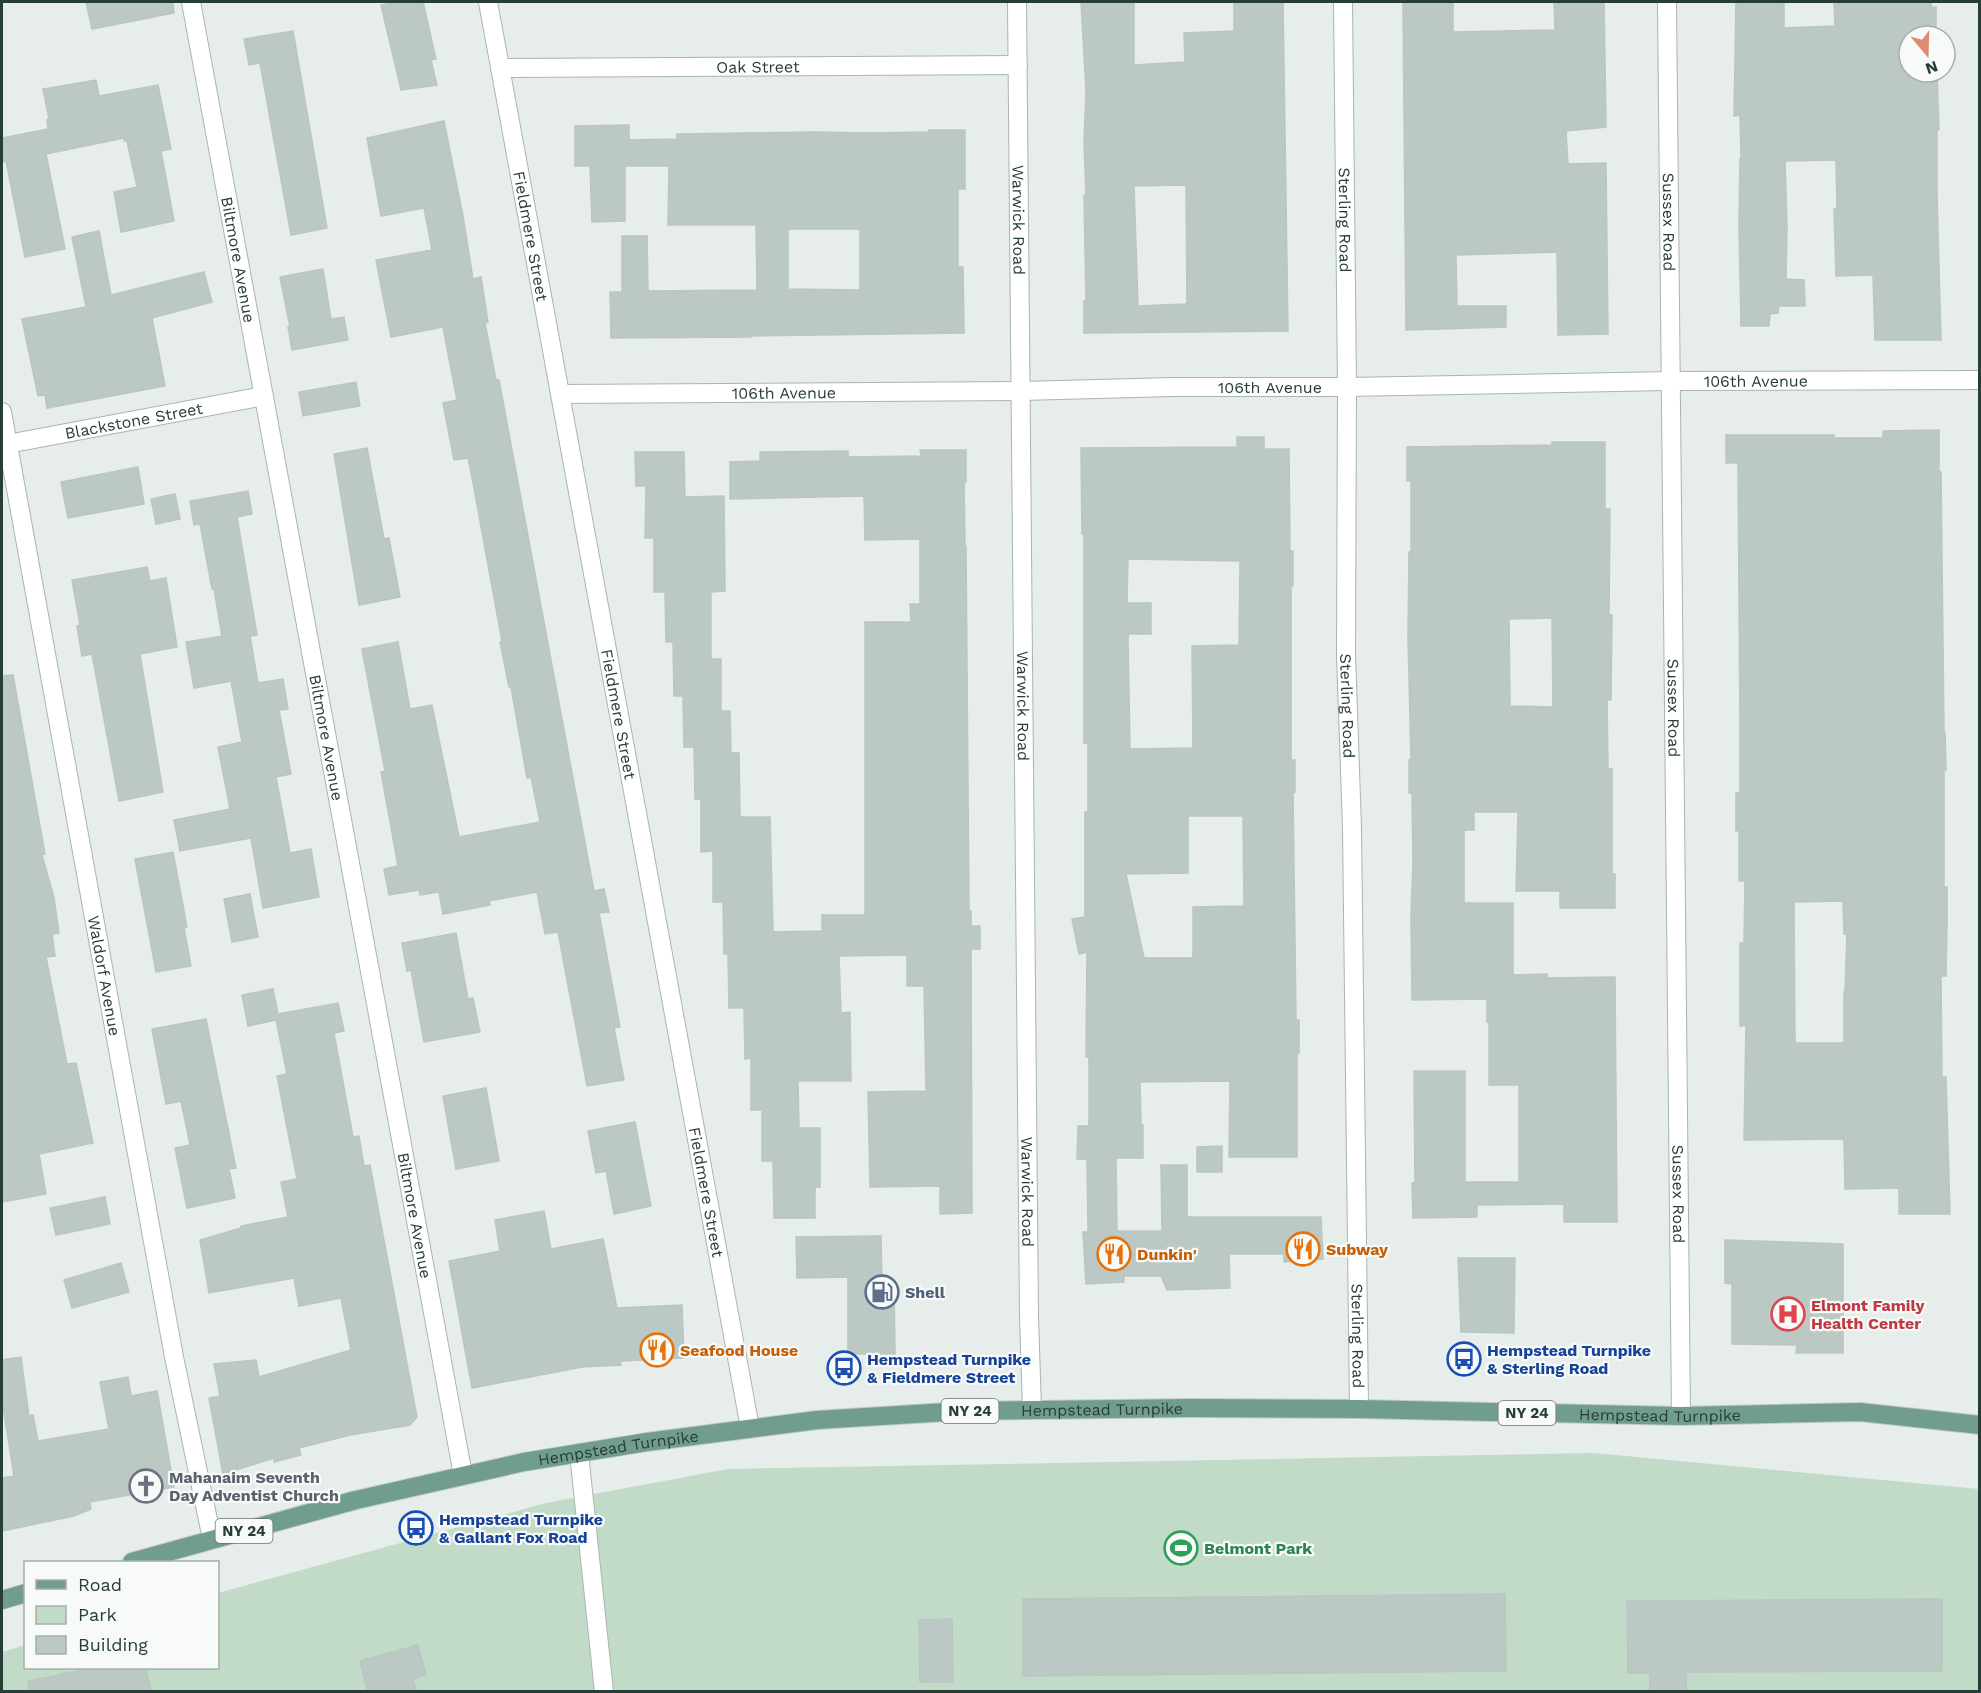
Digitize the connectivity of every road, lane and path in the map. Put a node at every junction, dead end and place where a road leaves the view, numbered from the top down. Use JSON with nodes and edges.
{"nodes":[{"id":1,"x":191,"y":2,"type":"edge"},
{"id":2,"x":488,"y":2,"type":"edge"},
{"id":3,"x":1017,"y":2,"type":"edge"},
{"id":4,"x":1343,"y":2,"type":"edge"},
{"id":5,"x":1666,"y":2,"type":"edge"},
{"id":6,"x":1018,"y":65,"type":"junction"},
{"id":7,"x":500,"y":69,"type":"junction"},
{"id":8,"x":1980,"y":380,"type":"edge"},
{"id":9,"x":1669,"y":381,"type":"junction"},
{"id":10,"x":1347,"y":387,"type":"junction"},
{"id":11,"x":1021,"y":391,"type":"junction"},
{"id":12,"x":560,"y":394,"type":"junction"},
{"id":13,"x":264,"y":396,"type":"junction"},
{"id":14,"x":2,"y":412,"type":"edge"},
{"id":15,"x":4,"y":444,"type":"edge"},
{"id":16,"x":1032,"y":1409,"type":"junction"},
{"id":17,"x":1359,"y":1409,"type":"junction"},
{"id":18,"x":1681,"y":1416,"type":"junction"},
{"id":19,"x":1980,"y":1425,"type":"edge"},
{"id":20,"x":750,"y":1428,"type":"junction"},
{"id":21,"x":579,"y":1453,"type":"junction"},
{"id":22,"x":463,"y":1475,"type":"junction"},
{"id":23,"x":212,"y":1539,"type":"junction"},
{"id":24,"x":139,"y":1561,"type":"edge"},
{"id":25,"x":24,"y":1594,"type":"edge"},
{"id":26,"x":2,"y":1600,"type":"edge"},
{"id":27,"x":604,"y":1692,"type":"edge"}],
"edges":[{"from":1,"to":13,"type":"street","name":"Biltmore Avenue"},
{"from":2,"to":7,"type":"street","name":"Fieldmere Street"},
{"from":3,"to":6,"type":"street","name":"Warwick Road"},
{"from":4,"to":10,"type":"street","name":"Sterling Road"},
{"from":5,"to":9,"type":"street","name":"Sussex Road"},
{"from":6,"to":7,"type":"street","name":"Oak Street"},
{"from":6,"to":11,"type":"street","name":"Warwick Road"},
{"from":7,"to":12,"type":"street","name":"Fieldmere Street"},
{"from":8,"to":9,"type":"street","name":"106th Avenue"},
{"from":9,"to":10,"type":"street","name":"106th Avenue"},
{"from":9,"to":18,"type":"street","name":"Sussex Road"},
{"from":10,"to":11,"type":"street","name":"106th Avenue"},
{"from":10,"to":17,"type":"street","name":"Sterling Road"},
{"from":11,"to":12,"type":"street","name":"106th Avenue"},
{"from":11,"to":16,"type":"street","name":"Warwick Road"},
{"from":12,"to":20,"type":"street","name":"Fieldmere Street"},
{"from":13,"to":15,"type":"street","name":"Blackstone Street"},
{"from":13,"to":22,"type":"street","name":"Biltmore Avenue"},
{"from":14,"to":15,"type":"street","name":"Waldorf Avenue"},
{"from":15,"to":23,"type":"street","name":"Waldorf Avenue"},
{"from":16,"to":17,"type":"main road","name":"Hempstead Turnpike","number":"NY 24"},
{"from":16,"to":20,"type":"main road","name":"Hempstead Turnpike","number":"NY 24"},
{"from":17,"to":18,"type":"main road","name":"Hempstead Turnpike","number":"NY 24"},
{"from":18,"to":19,"type":"main road","name":"Hempstead Turnpike","number":"NY 24"},
{"from":20,"to":21,"type":"main road","name":"Hempstead Turnpike","number":"NY 24"},
{"from":21,"to":22,"type":"main road","name":"Hempstead Turnpike","number":"NY 24"},
{"from":21,"to":27,"type":"street"},
{"from":22,"to":23,"type":"main road","name":"Hempstead Turnpike","number":"NY 24"},
{"from":23,"to":24,"type":"main road","name":"Hempstead Turnpike","number":"NY 24"},
{"from":25,"to":26,"type":"main road"}]}
